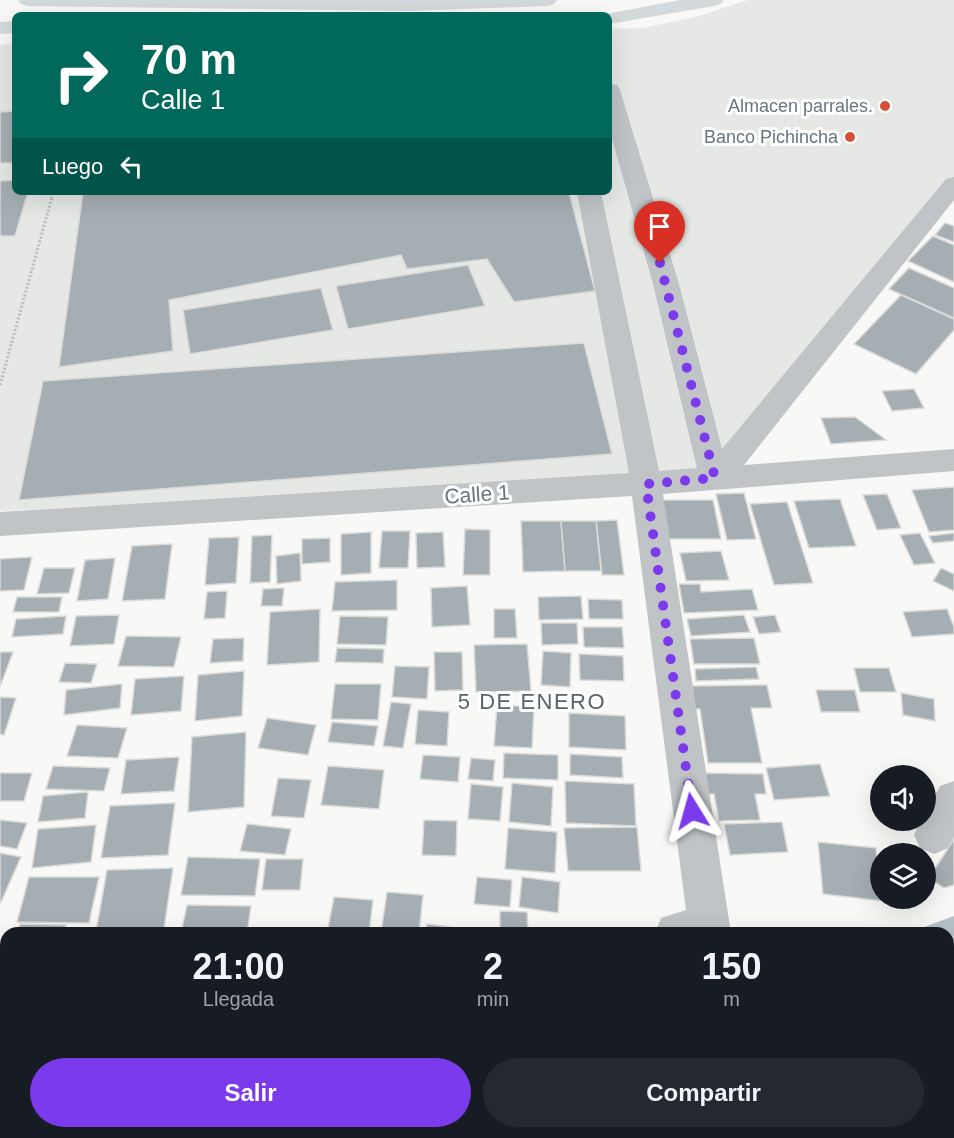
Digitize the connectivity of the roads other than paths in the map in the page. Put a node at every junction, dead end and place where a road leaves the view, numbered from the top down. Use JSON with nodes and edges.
{"nodes":[{"id":1,"x":28,"y":0,"type":"edge"},
{"id":2,"x":547,"y":0,"type":"edge"},
{"id":3,"x":714,"y":0,"type":"edge"},
{"id":4,"x":243,"y":8,"type":"edge"},
{"id":5,"x":612,"y":17,"type":"edge"},
{"id":6,"x":612,"y":100,"type":"edge"},
{"id":7,"x":954,"y":184,"type":"edge"},
{"id":8,"x":591,"y":195,"type":"edge"},
{"id":9,"x":954,"y":460,"type":"edge"},
{"id":10,"x":715,"y":478,"type":"junction"},
{"id":11,"x":646,"y":484,"type":"junction"},
{"id":12,"x":0,"y":524,"type":"edge"},
{"id":13,"x":954,"y":799,"type":"edge"},
{"id":14,"x":934,"y":835,"type":"dead end"},
{"id":15,"x":698,"y":927,"type":"edge"}],
"edges":[{"from":1,"to":4,"type":"main road"},
{"from":2,"to":4,"type":"main road"},
{"from":3,"to":5,"type":"main road"},
{"from":6,"to":10,"type":"street"},
{"from":7,"to":10,"type":"street"},
{"from":8,"to":11,"type":"street"},
{"from":9,"to":10,"type":"street","name":"Calle 1"},
{"from":10,"to":11,"type":"street","name":"Calle 1"},
{"from":11,"to":12,"type":"street","name":"Calle 1"},
{"from":11,"to":15,"type":"street"},
{"from":13,"to":14,"type":"street"}]}
